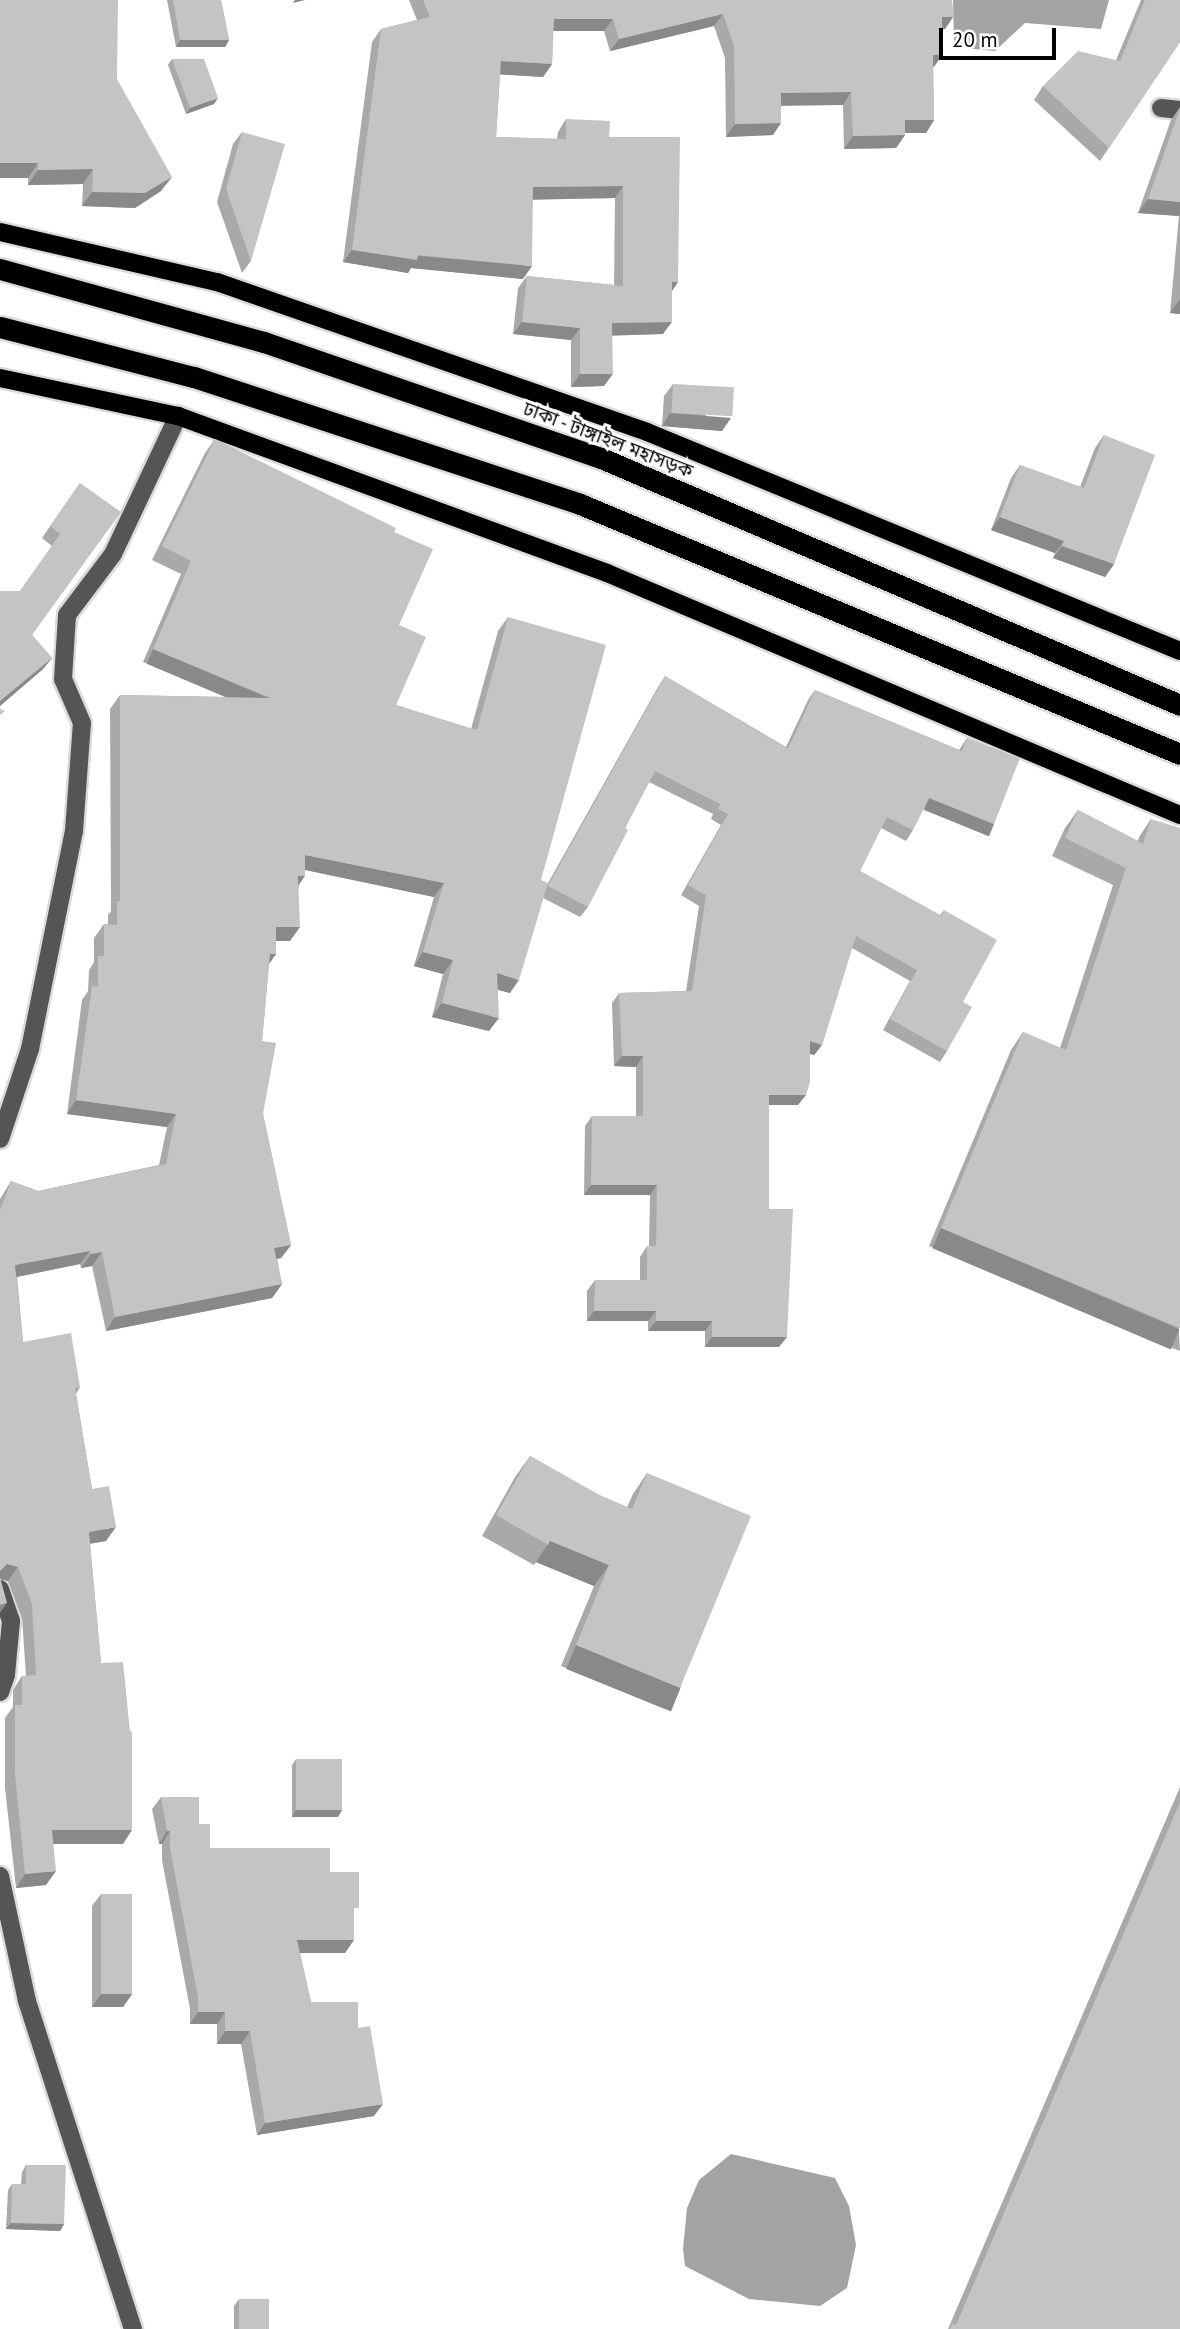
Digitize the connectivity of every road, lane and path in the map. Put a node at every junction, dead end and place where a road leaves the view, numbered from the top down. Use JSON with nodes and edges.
{"nodes":[{"id":1,"x":1161,"y":108,"type":"dead end"},
{"id":2,"x":1180,"y":110,"type":"edge"},
{"id":3,"x":0,"y":232,"type":"edge"},
{"id":4,"x":0,"y":269,"type":"edge"},
{"id":5,"x":0,"y":327,"type":"edge"},
{"id":6,"x":0,"y":378,"type":"edge"},
{"id":7,"x":178,"y":416,"type":"junction"},
{"id":8,"x":1180,"y":651,"type":"edge"},
{"id":9,"x":1180,"y":705,"type":"edge"},
{"id":10,"x":1180,"y":754,"type":"edge"},
{"id":11,"x":1180,"y":815,"type":"edge"},
{"id":12,"x":0,"y":1139,"type":"edge"},
{"id":13,"x":0,"y":1589,"type":"edge"},
{"id":14,"x":0,"y":1692,"type":"edge"},
{"id":15,"x":0,"y":1876,"type":"edge"},
{"id":16,"x":132,"y":2329,"type":"edge"}],
"edges":[{"from":1,"to":2,"type":"street"},
{"from":3,"to":8,"type":"main road"},
{"from":4,"to":9,"type":"highway","name":"ঢাকা - টাঙ্গাইল মহাসড়ক"},
{"from":5,"to":10,"type":"highway"},
{"from":6,"to":7,"type":"main road"},
{"from":7,"to":11,"type":"main road"},
{"from":7,"to":12,"type":"street"},
{"from":13,"to":14,"type":"street"},
{"from":15,"to":16,"type":"street"}]}
